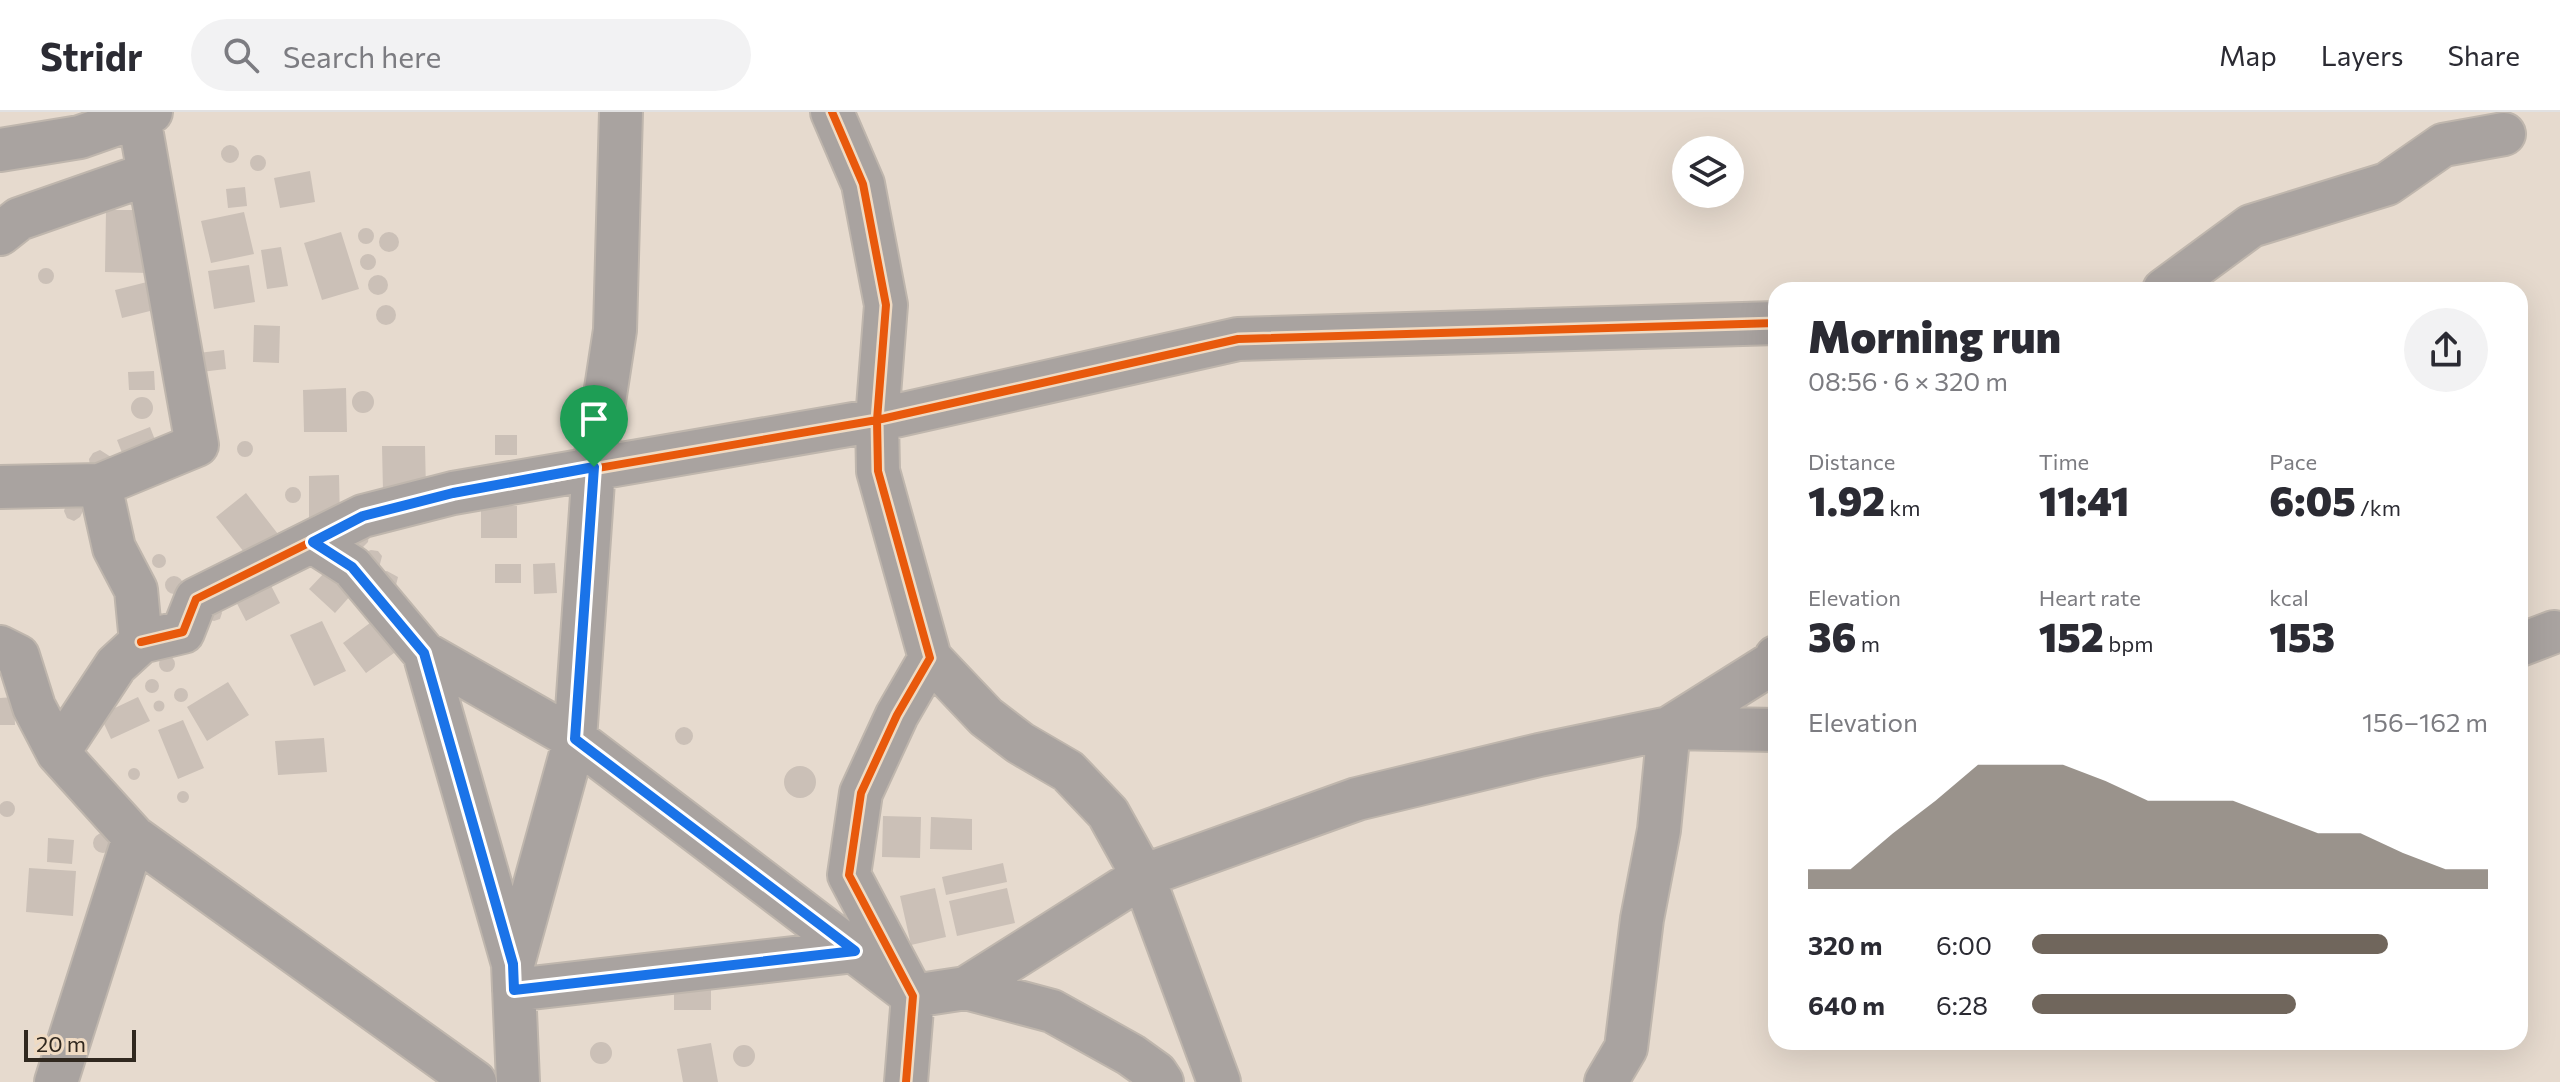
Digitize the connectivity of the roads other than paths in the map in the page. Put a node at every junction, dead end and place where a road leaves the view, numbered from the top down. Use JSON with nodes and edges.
{"nodes":[{"id":1,"x":621,"y":112,"type":"edge"},
{"id":2,"x":832,"y":112,"type":"edge"},
{"id":3,"x":143,"y":114,"type":"edge"},
{"id":4,"x":2504,"y":134,"type":"dead end"},
{"id":5,"x":0,"y":150,"type":"edge"},
{"id":6,"x":148,"y":174,"type":"junction"},
{"id":7,"x":0,"y":234,"type":"edge"},
{"id":8,"x":2175,"y":282,"type":"edge"},
{"id":9,"x":1768,"y":323,"type":"edge"},
{"id":10,"x":877,"y":420,"type":"junction"},
{"id":11,"x":594,"y":467,"type":"junction"},
{"id":12,"x":100,"y":485,"type":"junction"},
{"id":13,"x":0,"y":487,"type":"edge"},
{"id":14,"x":313,"y":542,"type":"junction"},
{"id":15,"x":141,"y":642,"type":"junction"},
{"id":16,"x":0,"y":647,"type":"edge"},
{"id":17,"x":424,"y":653,"type":"junction"},
{"id":18,"x":930,"y":658,"type":"junction"},
{"id":19,"x":1768,"y":666,"type":"edge"},
{"id":20,"x":1669,"y":728,"type":"junction"},
{"id":21,"x":1768,"y":730,"type":"edge"},
{"id":22,"x":575,"y":739,"type":"junction"},
{"id":23,"x":58,"y":753,"type":"junction"},
{"id":24,"x":134,"y":837,"type":"junction"},
{"id":25,"x":1143,"y":876,"type":"junction"},
{"id":26,"x":855,"y":951,"type":"junction"},
{"id":27,"x":513,"y":977,"type":"junction"},
{"id":28,"x":966,"y":988,"type":"junction"},
{"id":29,"x":913,"y":996,"type":"junction"},
{"id":30,"x":1159,"y":1077,"type":"edge"},
{"id":31,"x":56,"y":1082,"type":"edge"},
{"id":32,"x":475,"y":1082,"type":"edge"},
{"id":33,"x":518,"y":1082,"type":"edge"},
{"id":34,"x":906,"y":1082,"type":"edge"},
{"id":35,"x":1218,"y":1082,"type":"edge"},
{"id":36,"x":1606,"y":1082,"type":"edge"}],
"edges":[{"from":1,"to":11,"type":"street"},
{"from":2,"to":10,"type":"street"},
{"from":3,"to":5,"type":"street"},
{"from":3,"to":6,"type":"street"},
{"from":4,"to":8,"type":"street"},
{"from":6,"to":7,"type":"street"},
{"from":6,"to":12,"type":"street"},
{"from":9,"to":10,"type":"street"},
{"from":10,"to":11,"type":"street"},
{"from":10,"to":18,"type":"street"},
{"from":11,"to":14,"type":"street"},
{"from":11,"to":22,"type":"street"},
{"from":12,"to":13,"type":"street"},
{"from":12,"to":15,"type":"street"},
{"from":14,"to":15,"type":"street"},
{"from":14,"to":17,"type":"street"},
{"from":15,"to":23,"type":"street"},
{"from":16,"to":23,"type":"street"},
{"from":17,"to":22,"type":"street"},
{"from":17,"to":27,"type":"street"},
{"from":18,"to":25,"type":"street"},
{"from":18,"to":29,"type":"street"},
{"from":19,"to":20,"type":"street"},
{"from":20,"to":21,"type":"street"},
{"from":20,"to":25,"type":"street"},
{"from":20,"to":36,"type":"street"},
{"from":22,"to":26,"type":"street"},
{"from":22,"to":27,"type":"street"},
{"from":23,"to":24,"type":"street"},
{"from":24,"to":31,"type":"street"},
{"from":24,"to":32,"type":"street"},
{"from":25,"to":28,"type":"street"},
{"from":25,"to":35,"type":"street"},
{"from":26,"to":27,"type":"street"},
{"from":26,"to":29,"type":"street"},
{"from":27,"to":33,"type":"street"},
{"from":28,"to":29,"type":"street"},
{"from":28,"to":30,"type":"street"},
{"from":29,"to":34,"type":"street"},
{"from":30,"to":35,"type":"street"}]}
